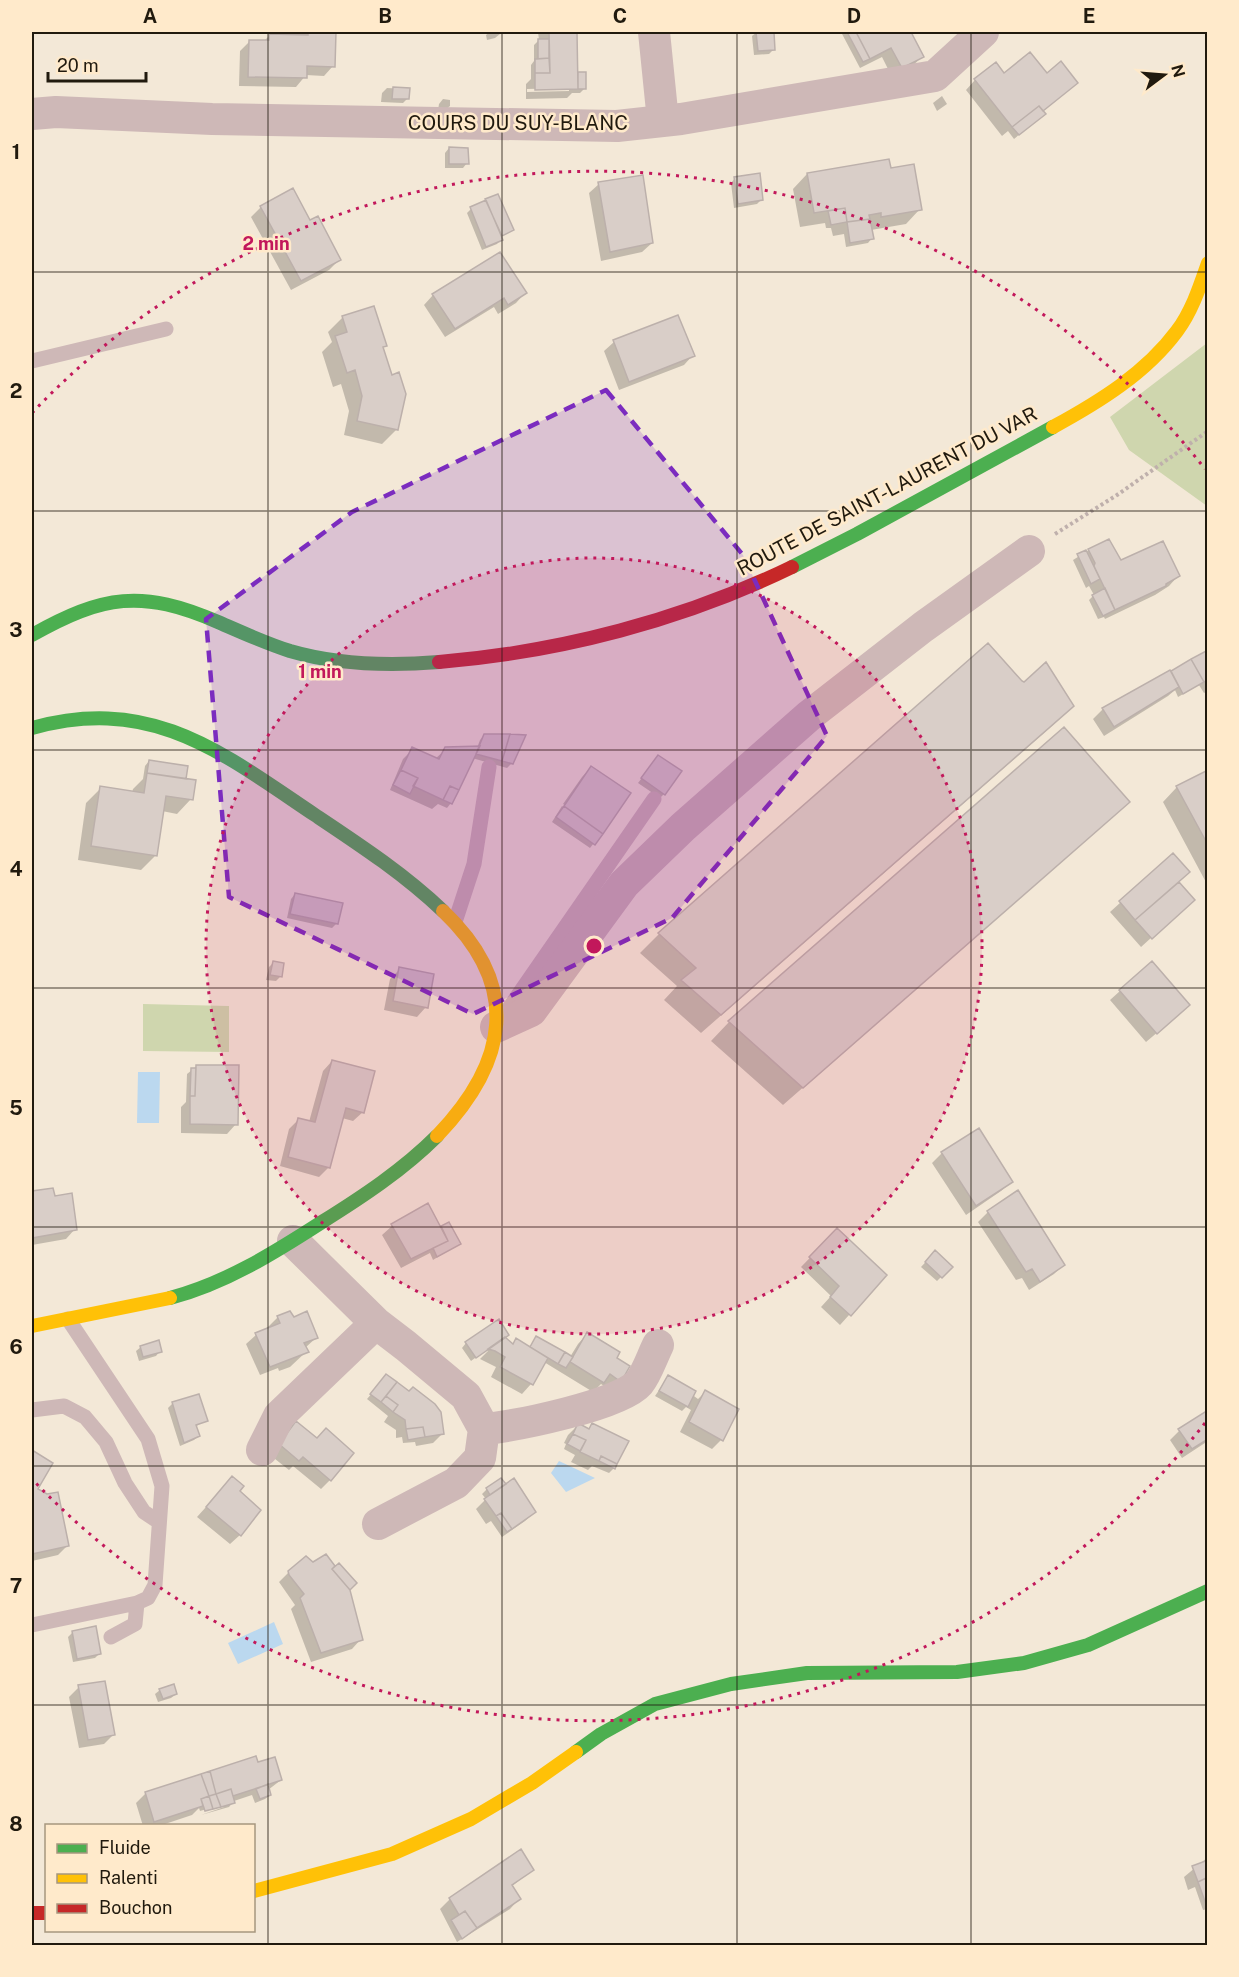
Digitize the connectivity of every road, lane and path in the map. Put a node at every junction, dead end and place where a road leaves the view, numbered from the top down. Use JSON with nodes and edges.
{"nodes":[{"id":1,"x":654,"y":32,"type":"edge"},
{"id":2,"x":983,"y":32,"type":"edge"},
{"id":3,"x":32,"y":114,"type":"edge"},
{"id":4,"x":663,"y":121,"type":"junction"},
{"id":5,"x":1208,"y":263,"type":"edge"},
{"id":6,"x":166,"y":329,"type":"dead end"},
{"id":7,"x":32,"y":361,"type":"edge"},
{"id":8,"x":1208,"y":431,"type":"edge"},
{"id":9,"x":1029,"y":550,"type":"joint"},
{"id":10,"x":32,"y":634,"type":"edge"},
{"id":11,"x":32,"y":728,"type":"edge"},
{"id":12,"x":489,"y":767,"type":"dead end"},
{"id":13,"x":654,"y":799,"type":"dead end"},
{"id":14,"x":455,"y":922,"type":"junction"},
{"id":15,"x":493,"y":1040,"type":"junction"},
{"id":16,"x":293,"y":1241,"type":"junction"},
{"id":17,"x":68,"y":1319,"type":"junction"},
{"id":18,"x":376,"y":1323,"type":"junction"},
{"id":19,"x":32,"y":1326,"type":"edge"},
{"id":20,"x":658,"y":1345,"type":"dead end"},
{"id":21,"x":32,"y":1410,"type":"edge"},
{"id":22,"x":484,"y":1429,"type":"junction"},
{"id":23,"x":262,"y":1450,"type":"dead end"},
{"id":24,"x":159,"y":1522,"type":"junction"},
{"id":25,"x":378,"y":1524,"type":"dead end"},
{"id":26,"x":1208,"y":1591,"type":"edge"},
{"id":27,"x":137,"y":1603,"type":"junction"},
{"id":28,"x":32,"y":1625,"type":"edge"},
{"id":29,"x":111,"y":1637,"type":"dead end"},
{"id":30,"x":255,"y":1891,"type":"edge"}],
"edges":[{"from":1,"to":4,"type":"street"},
{"from":2,"to":4,"type":"street","name":"COURS DU SUY-BLANC"},
{"from":3,"to":4,"type":"street","name":"COURS DU SUY-BLANC"},
{"from":5,"to":10,"type":"main road","name":"ROUTE DE SAINT-LAURENT DU VAR"},
{"from":6,"to":7,"type":"lane"},
{"from":8,"to":9,"type":"path"},
{"from":9,"to":15,"type":"street"},
{"from":11,"to":14,"type":"main road"},
{"from":12,"to":14,"type":"lane"},
{"from":13,"to":15,"type":"lane"},
{"from":14,"to":15,"type":"main road"},
{"from":15,"to":16,"type":"main road"},
{"from":16,"to":17,"type":"main road"},
{"from":16,"to":18,"type":"street"},
{"from":17,"to":19,"type":"main road"},
{"from":17,"to":24,"type":"lane"},
{"from":18,"to":22,"type":"street"},
{"from":18,"to":23,"type":"street"},
{"from":20,"to":22,"type":"street"},
{"from":21,"to":24,"type":"lane"},
{"from":22,"to":25,"type":"street"},
{"from":24,"to":27,"type":"lane"},
{"from":26,"to":30,"type":"main road"},
{"from":27,"to":28,"type":"lane"},
{"from":27,"to":29,"type":"lane"}]}
